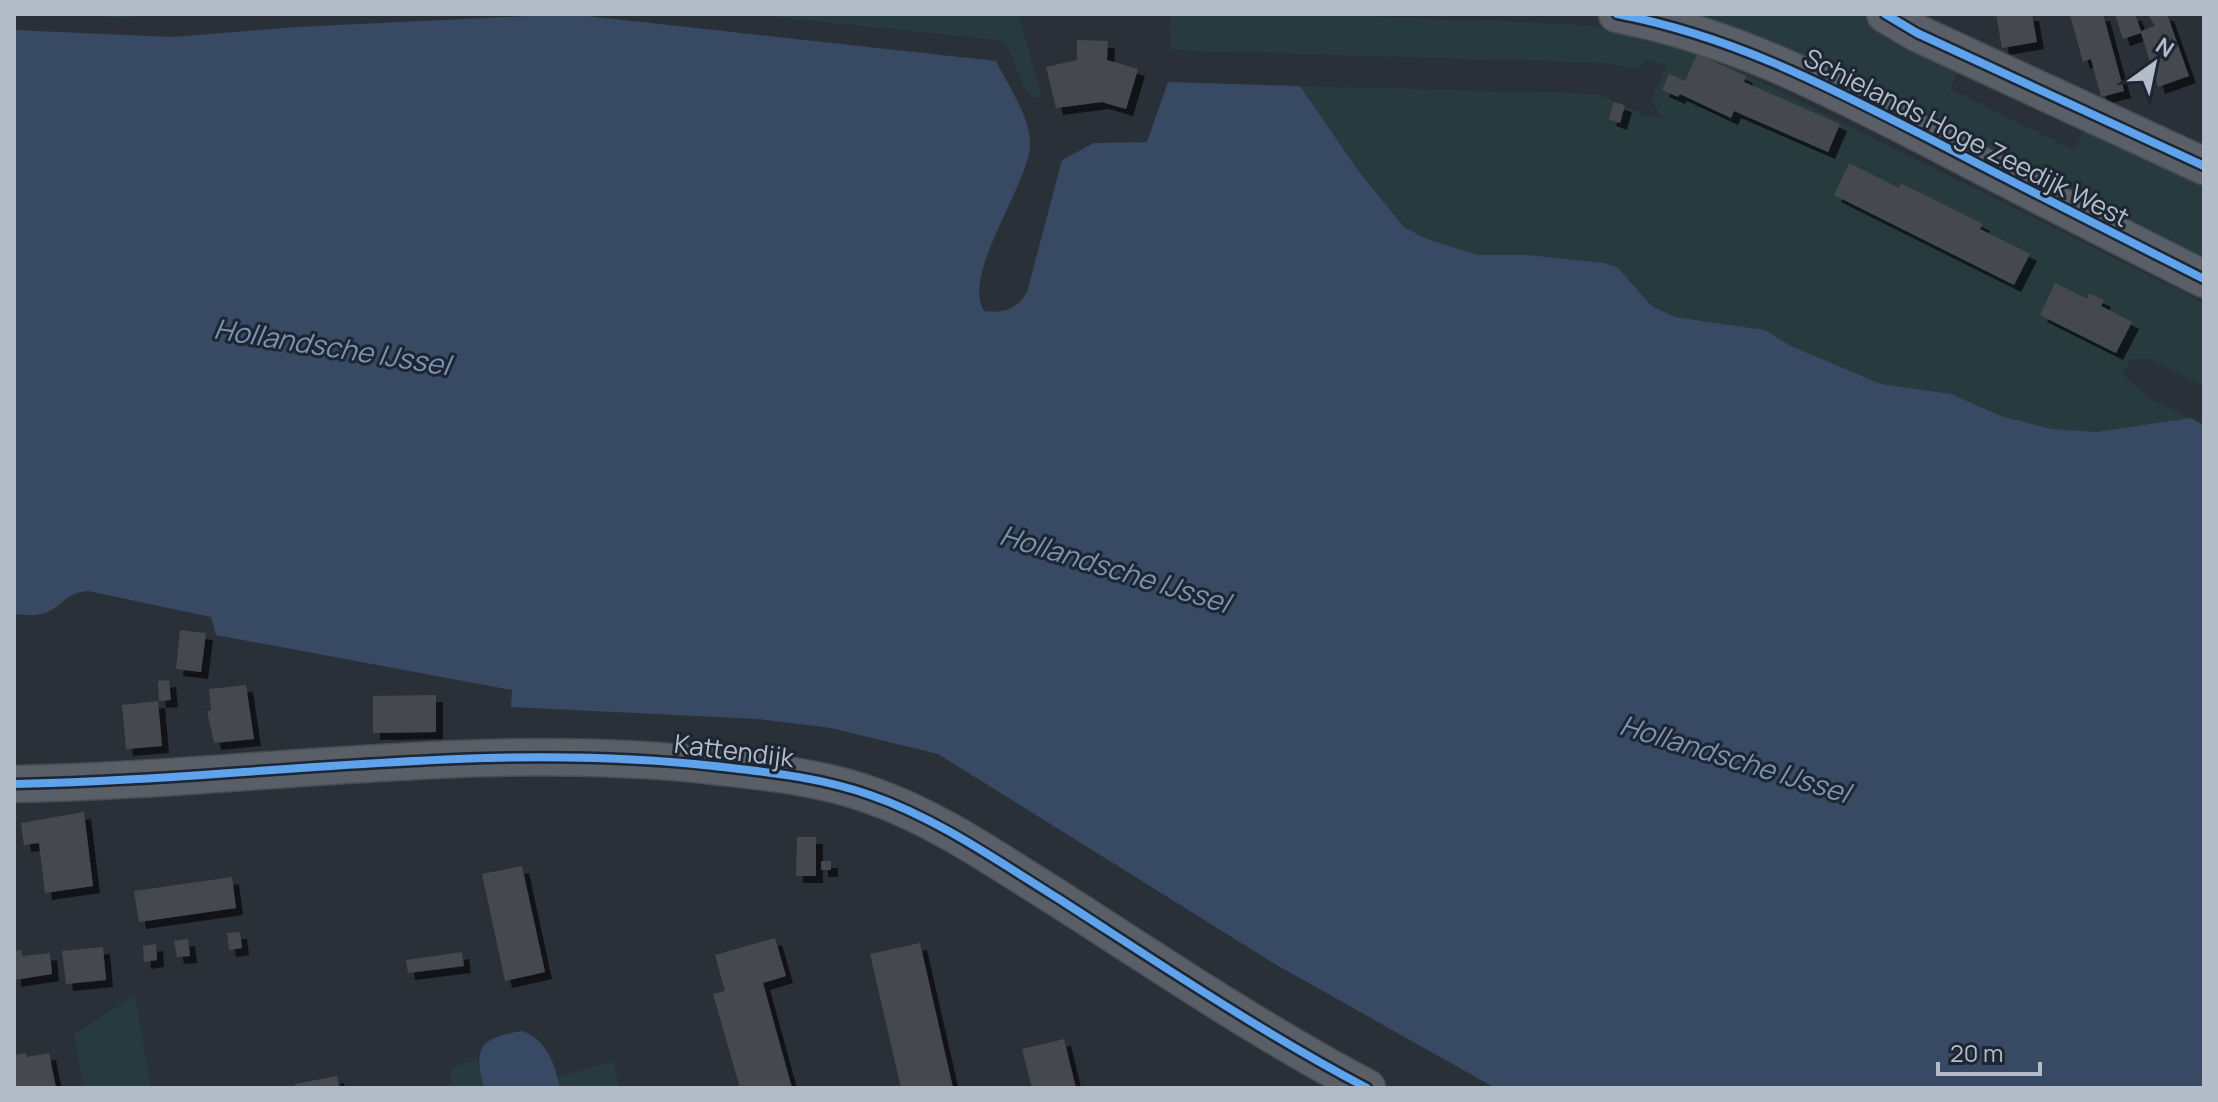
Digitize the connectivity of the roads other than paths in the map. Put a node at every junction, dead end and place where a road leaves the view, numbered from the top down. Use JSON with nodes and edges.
{"nodes":[{"id":1,"x":1617,"y":14,"type":"edge"},
{"id":2,"x":1885,"y":14,"type":"edge"},
{"id":3,"x":2204,"y":166,"type":"edge"},
{"id":4,"x":2204,"y":279,"type":"edge"},
{"id":5,"x":14,"y":784,"type":"edge"},
{"id":6,"x":1367,"y":1088,"type":"edge"}],
"edges":[{"from":1,"to":4,"type":"street","name":"Schielands Hoge Zeedijk West"},
{"from":2,"to":3,"type":"street"},
{"from":5,"to":6,"type":"street","name":"Kattendijk"}]}
